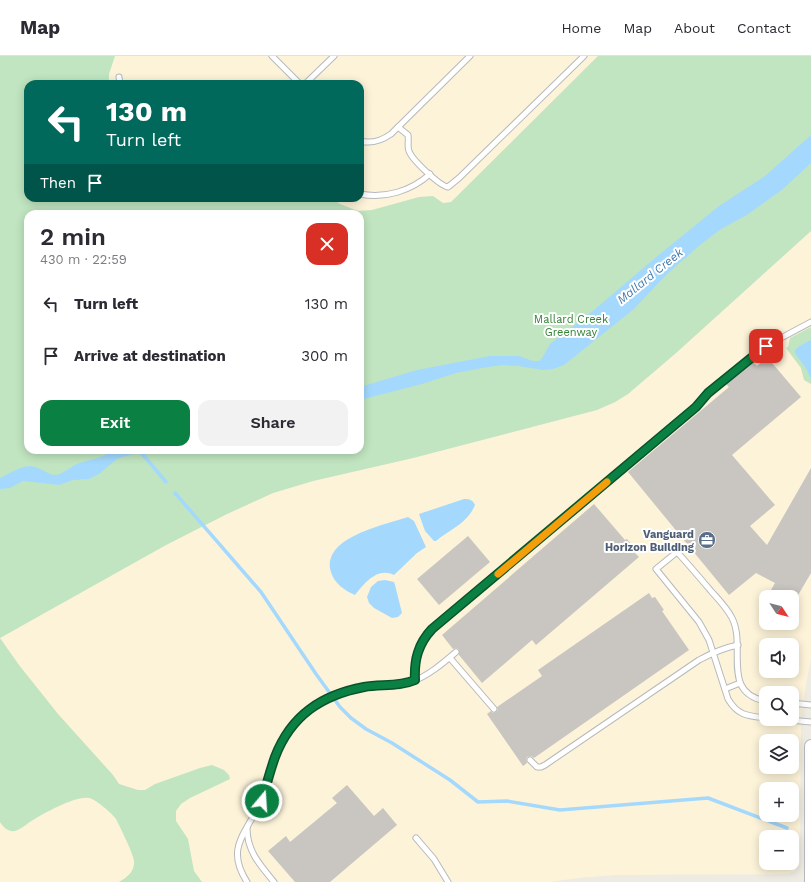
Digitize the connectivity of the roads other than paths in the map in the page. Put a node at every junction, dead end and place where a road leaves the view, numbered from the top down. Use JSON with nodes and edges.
{"nodes":[{"id":1,"x":272,"y":56,"type":"edge"},
{"id":2,"x":334,"y":56,"type":"edge"},
{"id":3,"x":470,"y":56,"type":"edge"},
{"id":4,"x":584,"y":56,"type":"edge"},
{"id":5,"x":119,"y":77,"type":"dead end"},
{"id":6,"x":119,"y":80,"type":"edge"},
{"id":7,"x":296,"y":80,"type":"edge"},
{"id":8,"x":309,"y":80,"type":"edge"},
{"id":9,"x":398,"y":127,"type":"junction"},
{"id":10,"x":364,"y":141,"type":"edge"},
{"id":11,"x":430,"y":174,"type":"junction"},
{"id":12,"x":364,"y":194,"type":"edge"},
{"id":13,"x":811,"y":322,"type":"edge"},
{"id":14,"x":738,"y":645,"type":"junction"},
{"id":15,"x":456,"y":652,"type":"dead end"},
{"id":16,"x":713,"y":652,"type":"junction"},
{"id":17,"x":450,"y":658,"type":"junction"},
{"id":18,"x":415,"y":680,"type":"junction"},
{"id":19,"x":740,"y":683,"type":"junction"},
{"id":20,"x":725,"y":689,"type":"junction"},
{"id":21,"x":759,"y":699,"type":"edge"},
{"id":22,"x":799,"y":703,"type":"edge"},
{"id":23,"x":811,"y":704,"type":"edge"},
{"id":24,"x":494,"y":709,"type":"dead end"},
{"id":25,"x":759,"y":717,"type":"edge"},
{"id":26,"x":799,"y":721,"type":"edge"},
{"id":27,"x":811,"y":722,"type":"edge"},
{"id":28,"x":811,"y":746,"type":"edge"},
{"id":29,"x":530,"y":760,"type":"dead end"},
{"id":30,"x":248,"y":827,"type":"junction"},
{"id":31,"x":416,"y":838,"type":"dead end"},
{"id":32,"x":247,"y":882,"type":"edge"},
{"id":33,"x":274,"y":882,"type":"edge"},
{"id":34,"x":448,"y":882,"type":"edge"},
{"id":35,"x":811,"y":882,"type":"edge"}],
"edges":[{"from":1,"to":7,"type":"lane"},
{"from":2,"to":8,"type":"lane"},
{"from":3,"to":9,"type":"lane"},
{"from":4,"to":11,"type":"lane"},
{"from":5,"to":6,"type":"lane"},
{"from":9,"to":10,"type":"lane"},
{"from":9,"to":11,"type":"lane"},
{"from":11,"to":12,"type":"lane"},
{"from":13,"to":18,"type":"lane"},
{"from":14,"to":16,"type":"lane"},
{"from":14,"to":16,"type":"lane"},
{"from":14,"to":19,"type":"lane"},
{"from":15,"to":17,"type":"lane"},
{"from":16,"to":20,"type":"lane"},
{"from":16,"to":29,"type":"lane"},
{"from":17,"to":18,"type":"lane"},
{"from":17,"to":24,"type":"lane"},
{"from":18,"to":30,"type":"lane"},
{"from":19,"to":20,"type":"lane"},
{"from":19,"to":21,"type":"lane"},
{"from":20,"to":25,"type":"lane"},
{"from":22,"to":23,"type":"lane"},
{"from":26,"to":27,"type":"lane"},
{"from":28,"to":35,"type":"street"},
{"from":30,"to":32,"type":"lane"},
{"from":30,"to":33,"type":"lane"},
{"from":31,"to":34,"type":"lane"}]}
